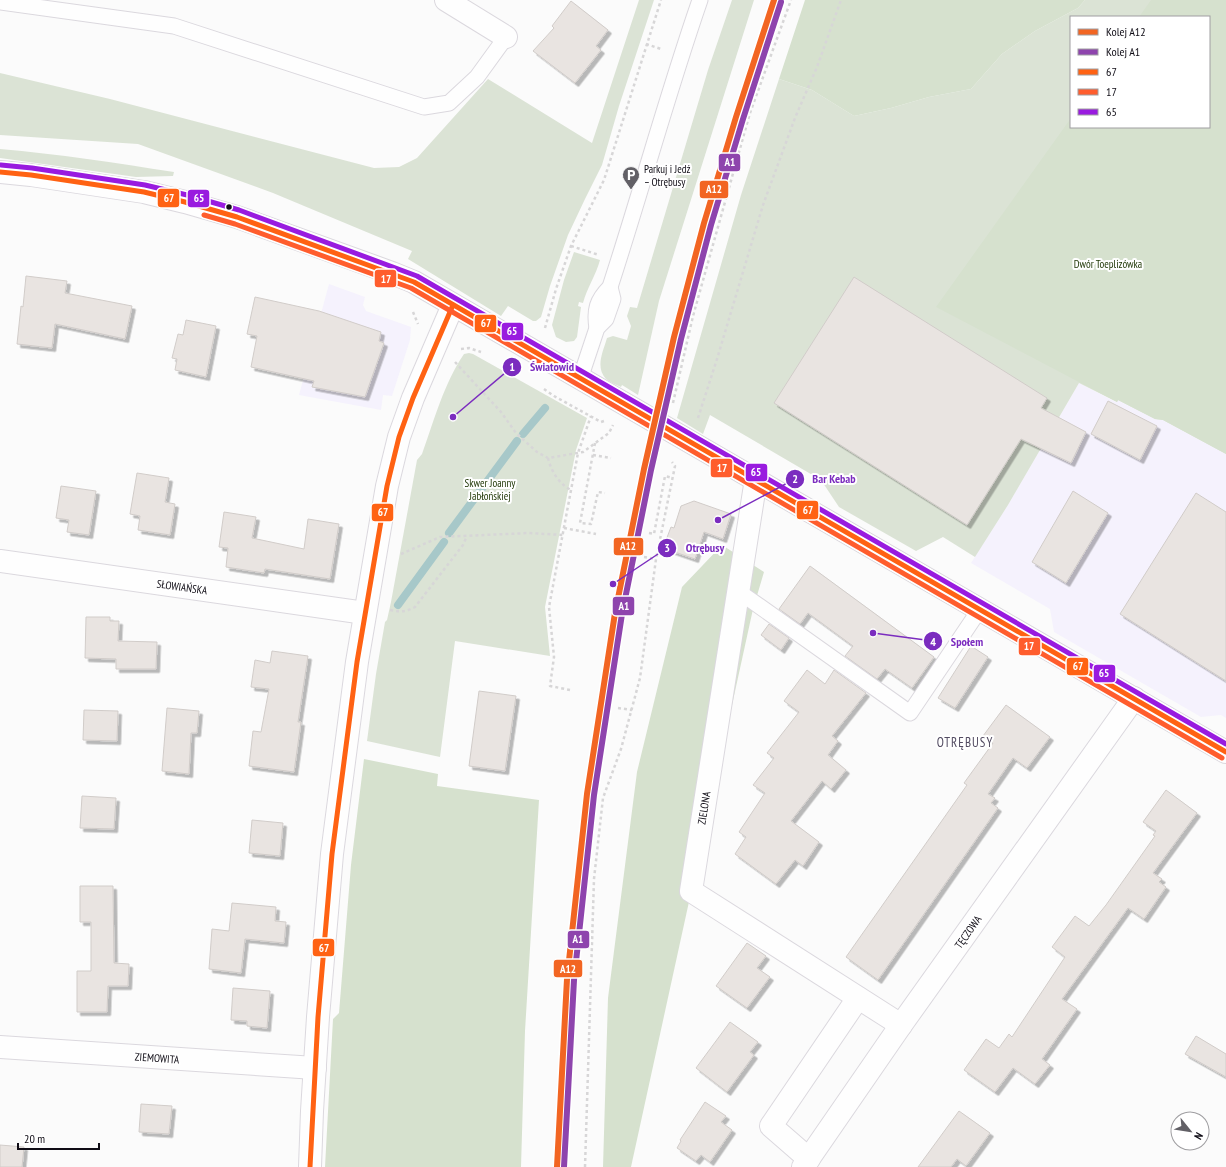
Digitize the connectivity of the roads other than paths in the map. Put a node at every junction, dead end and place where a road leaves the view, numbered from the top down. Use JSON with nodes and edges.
{"nodes":[{"id":1,"x":446,"y":0,"type":"edge"},
{"id":2,"x":700,"y":0,"type":"edge"},
{"id":3,"x":0,"y":2,"type":"edge"},
{"id":4,"x":506,"y":37,"type":"joint"},
{"id":5,"x":0,"y":172,"type":"edge"},
{"id":6,"x":453,"y":305,"type":"junction"},
{"id":7,"x":580,"y":379,"type":"junction"},
{"id":8,"x":756,"y":479,"type":"junction"},
{"id":9,"x":0,"y":561,"type":"edge"},
{"id":10,"x":738,"y":591,"type":"junction"},
{"id":11,"x":366,"y":609,"type":"junction"},
{"id":12,"x":980,"y":610,"type":"junction"},
{"id":13,"x":1134,"y":698,"type":"junction"},
{"id":14,"x":1226,"y":752,"type":"edge"},
{"id":15,"x":858,"y":998,"type":"junction"},
{"id":16,"x":901,"y":1025,"type":"junction"},
{"id":17,"x":0,"y":1047,"type":"edge"},
{"id":18,"x":315,"y":1068,"type":"junction"},
{"id":19,"x":806,"y":1163,"type":"edge"},
{"id":20,"x":310,"y":1167,"type":"edge"}],
"edges":[{"from":1,"to":4,"type":"street"},
{"from":2,"to":7,"type":"lane"},
{"from":3,"to":4,"type":"lane"},
{"from":5,"to":6,"type":"street"},
{"from":6,"to":7,"type":"street"},
{"from":6,"to":11,"type":"street"},
{"from":7,"to":8,"type":"street"},
{"from":8,"to":10,"type":"street","name":"ZIELONA"},
{"from":8,"to":12,"type":"street"},
{"from":9,"to":11,"type":"street","name":"SŁOWIAŃSKA"},
{"from":10,"to":12,"type":"lane"},
{"from":10,"to":15,"type":"street","name":"ZIELONA"},
{"from":11,"to":18,"type":"street"},
{"from":12,"to":13,"type":"street"},
{"from":13,"to":14,"type":"street"},
{"from":13,"to":16,"type":"street","name":"TĘCZOWA"},
{"from":15,"to":16,"type":"street","name":"ZIELONA"},
{"from":15,"to":19,"type":"street"},
{"from":16,"to":19,"type":"street","name":"TĘCZOWA"},
{"from":17,"to":18,"type":"street","name":"ZIEMOWITA"},
{"from":18,"to":20,"type":"street"}]}
